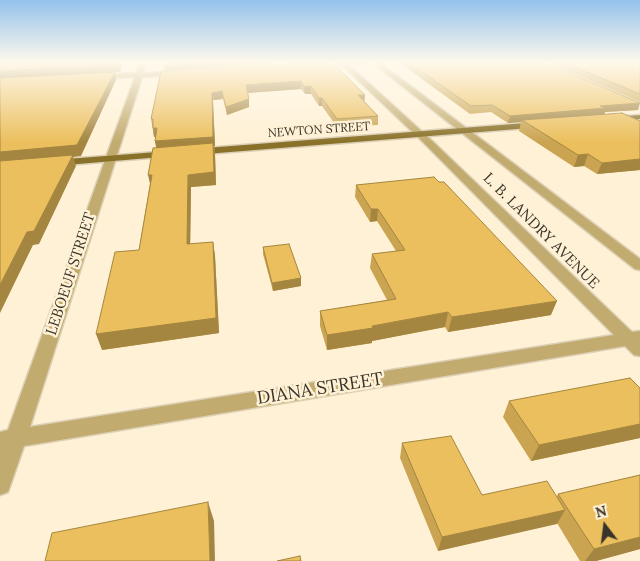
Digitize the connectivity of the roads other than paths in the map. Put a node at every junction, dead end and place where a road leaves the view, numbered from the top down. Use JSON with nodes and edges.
{"nodes":[{"id":1,"x":134,"y":89,"type":"edge"},
{"id":2,"x":371,"y":89,"type":"edge"},
{"id":3,"x":411,"y":89,"type":"edge"},
{"id":4,"x":640,"y":117,"type":"edge"},
{"id":5,"x":602,"y":120,"type":"edge"},
{"id":6,"x":545,"y":125,"type":"edge"},
{"id":7,"x":466,"y":131,"type":"junction"},
{"id":8,"x":420,"y":134,"type":"junction"},
{"id":9,"x":110,"y":158,"type":"junction"},
{"id":10,"x":46,"y":163,"type":"edge"},
{"id":11,"x":640,"y":266,"type":"edge"},
{"id":12,"x":636,"y":342,"type":"edge"},
{"id":13,"x":8,"y":440,"type":"edge"},
{"id":14,"x":0,"y":484,"type":"edge"}],
"edges":[{"from":1,"to":9,"type":"street","name":"LEBOEUF STREET"},
{"from":2,"to":8,"type":"street","name":"L. B. LANDRY AVENUE"},
{"from":3,"to":7,"type":"street","name":"L. B. LANDRY AVENUE"},
{"from":4,"to":5,"type":"main road"},
{"from":6,"to":7,"type":"main road","name":"NEWTON STREET"},
{"from":7,"to":8,"type":"main road","name":"NEWTON STREET"},
{"from":7,"to":11,"type":"street","name":"L. B. LANDRY AVENUE"},
{"from":8,"to":9,"type":"main road","name":"NEWTON STREET"},
{"from":8,"to":12,"type":"street","name":"L. B. LANDRY AVENUE"},
{"from":9,"to":10,"type":"main road","name":"NEWTON STREET"},
{"from":9,"to":13,"type":"street","name":"LEBOEUF STREET"},
{"from":12,"to":13,"type":"street","name":"DIANA STREET"},
{"from":13,"to":14,"type":"street","name":"LEBOEUF STREET"}]}
